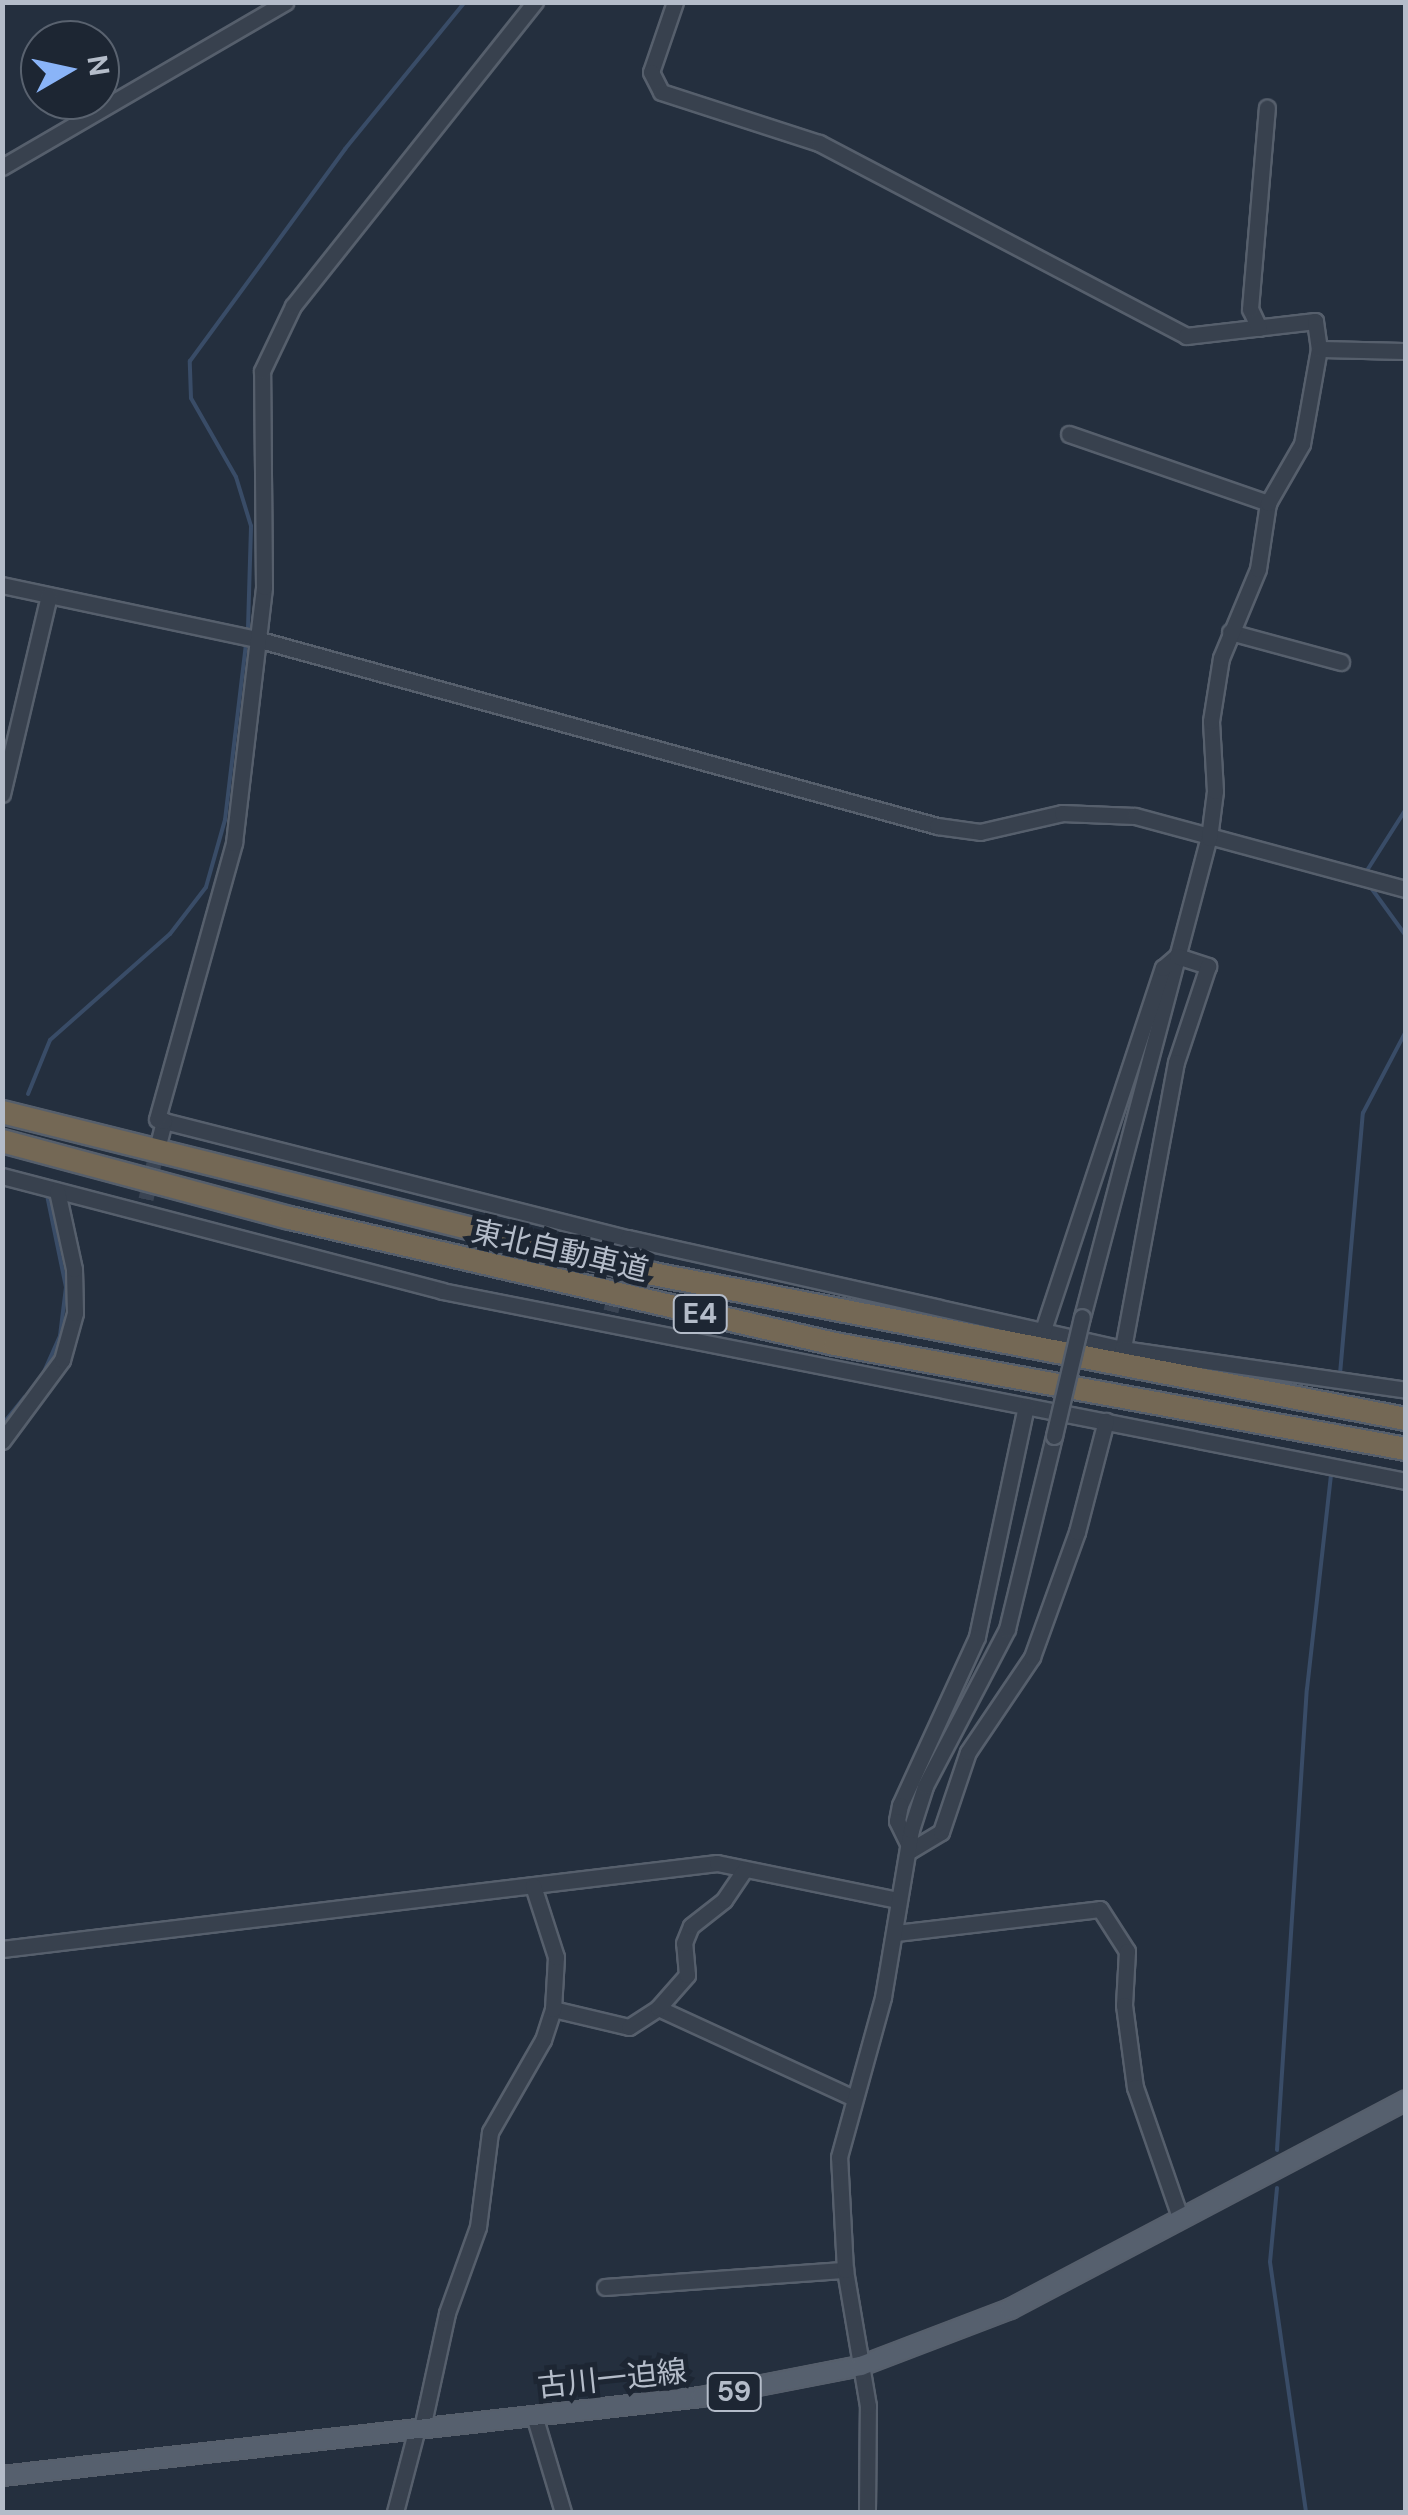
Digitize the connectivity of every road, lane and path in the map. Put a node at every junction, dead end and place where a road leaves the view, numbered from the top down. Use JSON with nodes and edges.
{"nodes":[{"id":1,"x":286,"y":2,"type":"edge"},
{"id":2,"x":535,"y":2,"type":"edge"},
{"id":3,"x":675,"y":2,"type":"edge"},
{"id":4,"x":1267,"y":108,"type":"dead end"},
{"id":5,"x":2,"y":167,"type":"edge"},
{"id":6,"x":1258,"y":328,"type":"junction"},
{"id":7,"x":1318,"y":349,"type":"junction"},
{"id":8,"x":1406,"y":351,"type":"edge"},
{"id":9,"x":1069,"y":434,"type":"dead end"},
{"id":10,"x":1268,"y":503,"type":"junction"},
{"id":11,"x":2,"y":585,"type":"edge"},
{"id":12,"x":49,"y":595,"type":"junction"},
{"id":13,"x":1230,"y":632,"type":"junction"},
{"id":14,"x":260,"y":640,"type":"junction"},
{"id":15,"x":1341,"y":662,"type":"dead end"},
{"id":16,"x":2,"y":794,"type":"edge"},
{"id":17,"x":1209,"y":838,"type":"junction"},
{"id":18,"x":1406,"y":888,"type":"edge"},
{"id":19,"x":1177,"y":956,"type":"junction"},
{"id":20,"x":2,"y":1112,"type":"edge"},
{"id":21,"x":164,"y":1120,"type":"junction"},
{"id":22,"x":2,"y":1141,"type":"edge"},
{"id":23,"x":159,"y":1141,"type":"tunnel mouth"},
{"id":24,"x":2,"y":1176,"type":"edge"},
{"id":25,"x":58,"y":1191,"type":"junction"},
{"id":26,"x":628,"y":1238,"type":"junction"},
{"id":27,"x":624,"y":1254,"type":"tunnel mouth"},
{"id":28,"x":1042,"y":1334,"type":"junction"},
{"id":29,"x":1123,"y":1349,"type":"junction"},
{"id":30,"x":1402,"y":1392,"type":"edge"},
{"id":31,"x":1026,"y":1406,"type":"junction"},
{"id":32,"x":1406,"y":1420,"type":"edge"},
{"id":33,"x":1106,"y":1421,"type":"junction"},
{"id":34,"x":2,"y":1441,"type":"edge"},
{"id":35,"x":1406,"y":1450,"type":"edge"},
{"id":36,"x":1406,"y":1477,"type":"edge"},
{"id":37,"x":912,"y":1850,"type":"junction"},
{"id":38,"x":745,"y":1869,"type":"junction"},
{"id":39,"x":533,"y":1886,"type":"junction"},
{"id":40,"x":898,"y":1900,"type":"junction"},
{"id":41,"x":896,"y":1933,"type":"junction"},
{"id":42,"x":2,"y":1950,"type":"edge"},
{"id":43,"x":658,"y":2008,"type":"junction"},
{"id":44,"x":553,"y":2009,"type":"junction"},
{"id":45,"x":854,"y":2098,"type":"junction"},
{"id":46,"x":1406,"y":2100,"type":"edge"},
{"id":47,"x":1180,"y":2217,"type":"junction"},
{"id":48,"x":845,"y":2270,"type":"junction"},
{"id":49,"x":605,"y":2287,"type":"dead end"},
{"id":50,"x":862,"y":2366,"type":"junction"},
{"id":51,"x":534,"y":2415,"type":"junction"},
{"id":52,"x":419,"y":2428,"type":"junction"},
{"id":53,"x":2,"y":2476,"type":"edge"},
{"id":54,"x":395,"y":2512,"type":"edge"},
{"id":55,"x":563,"y":2512,"type":"edge"},
{"id":56,"x":866,"y":2512,"type":"edge"}],
"edges":[{"from":1,"to":5,"type":"street"},
{"from":2,"to":14,"type":"street"},
{"from":3,"to":6,"type":"street"},
{"from":4,"to":6,"type":"street"},
{"from":6,"to":7,"type":"street"},
{"from":7,"to":8,"type":"street"},
{"from":7,"to":10,"type":"street"},
{"from":9,"to":10,"type":"street"},
{"from":10,"to":13,"type":"street"},
{"from":11,"to":12,"type":"street"},
{"from":12,"to":14,"type":"street"},
{"from":12,"to":16,"type":"street"},
{"from":13,"to":15,"type":"street"},
{"from":13,"to":17,"type":"street"},
{"from":14,"to":17,"type":"street"},
{"from":14,"to":21,"type":"street"},
{"from":17,"to":18,"type":"street"},
{"from":17,"to":19,"type":"street"},
{"from":19,"to":28,"type":"street"},
{"from":19,"to":29,"type":"street"},
{"from":19,"to":37,"type":"street","bridge":true},
{"from":20,"to":32,"type":"highway","name":"東北自動車道","number":"E4"},
{"from":21,"to":23,"type":"street"},
{"from":21,"to":26,"type":"street"},
{"from":22,"to":35,"type":"highway","name":"東北自動車道","number":"E4"},
{"from":24,"to":25,"type":"street"},
{"from":25,"to":31,"type":"street"},
{"from":25,"to":34,"type":"street"},
{"from":26,"to":27,"type":"street"},
{"from":26,"to":28,"type":"street"},
{"from":28,"to":29,"type":"street"},
{"from":29,"to":30,"type":"street"},
{"from":31,"to":33,"type":"street"},
{"from":31,"to":37,"type":"street"},
{"from":33,"to":36,"type":"street"},
{"from":33,"to":37,"type":"street"},
{"from":37,"to":40,"type":"street"},
{"from":38,"to":39,"type":"street"},
{"from":38,"to":40,"type":"street"},
{"from":38,"to":43,"type":"street"},
{"from":39,"to":42,"type":"street"},
{"from":39,"to":44,"type":"street"},
{"from":40,"to":41,"type":"street"},
{"from":41,"to":45,"type":"street"},
{"from":41,"to":47,"type":"street"},
{"from":43,"to":44,"type":"street"},
{"from":43,"to":45,"type":"street"},
{"from":44,"to":52,"type":"street"},
{"from":45,"to":48,"type":"street"},
{"from":46,"to":47,"type":"main road","name":"古川一迫線","number":"59"},
{"from":47,"to":50,"type":"main road","name":"古川一迫線","number":"59"},
{"from":48,"to":49,"type":"street"},
{"from":48,"to":50,"type":"street"},
{"from":50,"to":51,"type":"main road","name":"古川一迫線","number":"59"},
{"from":50,"to":56,"type":"street"},
{"from":51,"to":52,"type":"main road","name":"古川一迫線","number":"59"},
{"from":51,"to":55,"type":"street"},
{"from":52,"to":53,"type":"main road","name":"古川一迫線","number":"59"},
{"from":52,"to":54,"type":"street"}]}
